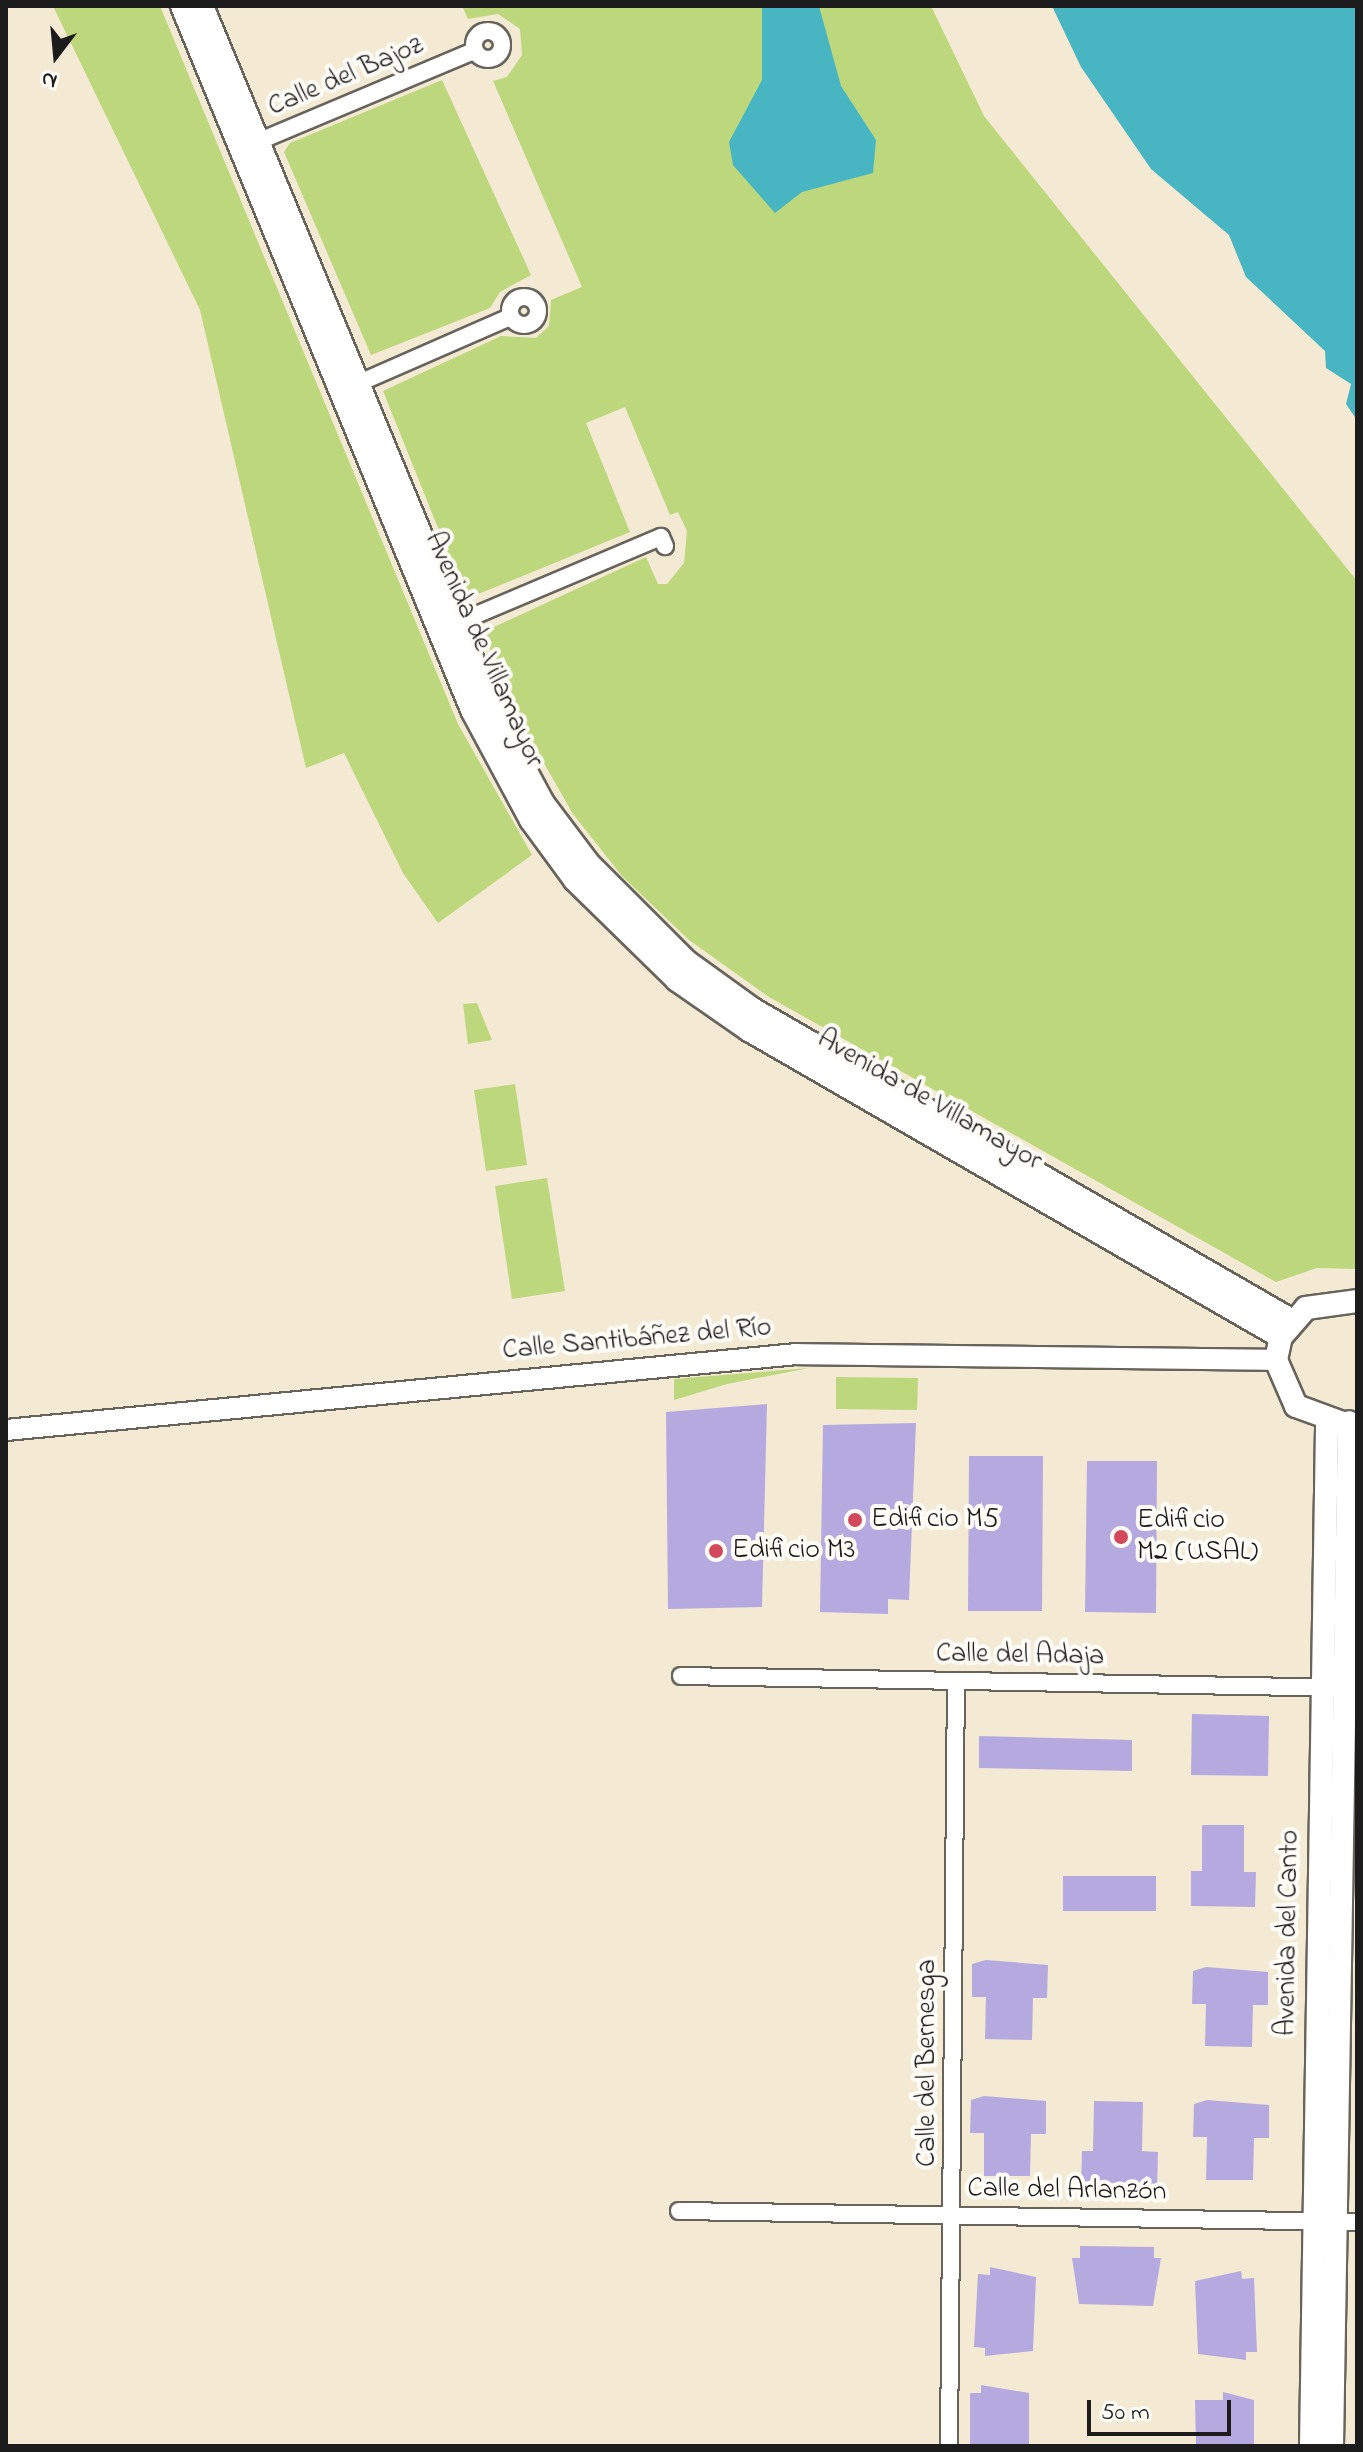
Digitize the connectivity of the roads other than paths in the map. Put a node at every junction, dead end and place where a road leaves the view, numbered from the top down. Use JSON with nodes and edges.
{"nodes":[{"id":1,"x":182,"y":6,"type":"edge"},
{"id":2,"x":202,"y":6,"type":"edge"},
{"id":3,"x":474,"y":51,"type":"dead end"},
{"id":4,"x":249,"y":146,"type":"junction"},
{"id":5,"x":510,"y":317,"type":"dead end"},
{"id":6,"x":349,"y":388,"type":"junction"},
{"id":7,"x":665,"y":546,"type":"dead end"},
{"id":8,"x":447,"y":627,"type":"junction"},
{"id":9,"x":1357,"y":1301,"type":"edge"},
{"id":10,"x":1286,"y":1328,"type":"junction"},
{"id":11,"x":1276,"y":1360,"type":"junction"},
{"id":12,"x":1344,"y":1421,"type":"edge"},
{"id":13,"x":6,"y":1430,"type":"edge"},
{"id":14,"x":681,"y":1676,"type":"dead end"},
{"id":15,"x":956,"y":1681,"type":"junction"},
{"id":16,"x":1341,"y":1688,"type":"edge"},
{"id":17,"x":679,"y":2211,"type":"dead end"},
{"id":18,"x":953,"y":2215,"type":"junction"},
{"id":19,"x":1335,"y":2222,"type":"edge"},
{"id":20,"x":949,"y":2446,"type":"edge"},
{"id":21,"x":1311,"y":2446,"type":"edge"},
{"id":22,"x":1332,"y":2446,"type":"edge"}],
"edges":[{"from":1,"to":4,"type":"main road","name":"Avenida de Villamayor"},
{"from":2,"to":4,"type":"main road","name":"Avenida de Villamayor"},
{"from":3,"to":4,"type":"street","name":"Calle del Bajoz"},
{"from":4,"to":6,"type":"main road","name":"Avenida de Villamayor"},
{"from":5,"to":6,"type":"street"},
{"from":6,"to":8,"type":"main road","name":"Avenida de Villamayor"},
{"from":7,"to":8,"type":"street"},
{"from":8,"to":10,"type":"main road","name":"Avenida de Villamayor"},
{"from":9,"to":10,"type":"main road"},
{"from":10,"to":11,"type":"main road"},
{"from":11,"to":12,"type":"main road"},
{"from":11,"to":13,"type":"street","name":"Calle Santibáñez del Río"},
{"from":12,"to":16,"type":"main road","name":"Avenida del Canto"},
{"from":14,"to":15,"type":"street","name":"Calle del Adaja"},
{"from":15,"to":16,"type":"street","name":"Calle del Adaja"},
{"from":15,"to":18,"type":"street","name":"Calle del Bernesga"},
{"from":16,"to":19,"type":"main road","name":"Avenida del Canto"},
{"from":17,"to":18,"type":"street","name":"Calle del Arlanzón"},
{"from":18,"to":19,"type":"street","name":"Calle del Arlanzón"},
{"from":18,"to":20,"type":"street","name":"Calle del Bernesga"},
{"from":19,"to":21,"type":"main road","name":"Avenida del Canto"},
{"from":19,"to":22,"type":"main road","name":"Avenida del Canto"}]}
